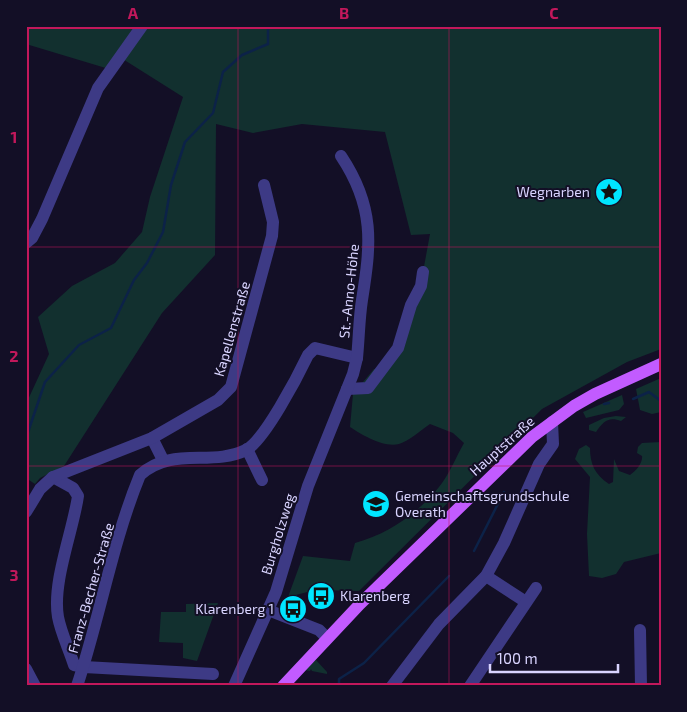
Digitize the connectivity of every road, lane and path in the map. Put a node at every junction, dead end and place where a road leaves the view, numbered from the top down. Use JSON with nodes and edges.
{"nodes":[{"id":1,"x":142,"y":26,"type":"edge"},
{"id":2,"x":341,"y":156,"type":"dead end"},
{"id":3,"x":264,"y":186,"type":"dead end"},
{"id":4,"x":26,"y":243,"type":"edge"},
{"id":5,"x":423,"y":272,"type":"dead end"},
{"id":6,"x":357,"y":358,"type":"junction"},
{"id":7,"x":661,"y":364,"type":"edge"},
{"id":8,"x":347,"y":389,"type":"junction"},
{"id":9,"x":552,"y":422,"type":"junction"},
{"id":10,"x":152,"y":438,"type":"junction"},
{"id":11,"x":247,"y":450,"type":"junction"},
{"id":12,"x":162,"y":460,"type":"junction"},
{"id":13,"x":53,"y":477,"type":"junction"},
{"id":14,"x":262,"y":480,"type":"dead end"},
{"id":15,"x":26,"y":512,"type":"edge"},
{"id":16,"x":486,"y":576,"type":"junction"},
{"id":17,"x":536,"y":588,"type":"dead end"},
{"id":18,"x":526,"y":602,"type":"junction"},
{"id":19,"x":268,"y":610,"type":"junction"},
{"id":20,"x":640,"y":630,"type":"dead end"},
{"id":21,"x":327,"y":638,"type":"junction"},
{"id":22,"x":84,"y":668,"type":"junction"},
{"id":23,"x":26,"y":669,"type":"edge"},
{"id":24,"x":213,"y":674,"type":"dead end"},
{"id":25,"x":35,"y":686,"type":"edge"},
{"id":26,"x":77,"y":686,"type":"edge"},
{"id":27,"x":234,"y":686,"type":"edge"},
{"id":28,"x":283,"y":686,"type":"edge"},
{"id":29,"x":392,"y":686,"type":"edge"},
{"id":30,"x":470,"y":686,"type":"edge"},
{"id":31,"x":641,"y":686,"type":"edge"}],
"edges":[{"from":1,"to":4,"type":"street"},
{"from":2,"to":6,"type":"street","name":"St.-Anno-Höhe"},
{"from":3,"to":10,"type":"street","name":"Kapellenstraße"},
{"from":5,"to":8,"type":"street"},
{"from":6,"to":8,"type":"street","name":"Burgholzweg"},
{"from":6,"to":11,"type":"street","name":"St.-Anno-Höhe"},
{"from":7,"to":9,"type":"main road","name":"Hauptstraße"},
{"from":8,"to":19,"type":"street","name":"Burgholzweg"},
{"from":9,"to":16,"type":"street"},
{"from":9,"to":21,"type":"main road","name":"Hauptstraße"},
{"from":10,"to":12,"type":"street"},
{"from":10,"to":13,"type":"street","name":"Kapellenstraße"},
{"from":11,"to":12,"type":"street"},
{"from":11,"to":14,"type":"street"},
{"from":12,"to":22,"type":"street","name":"Franz-Becher-Straße"},
{"from":13,"to":15,"type":"street","name":"Kapellenstraße"},
{"from":13,"to":22,"type":"street"},
{"from":16,"to":18,"type":"street"},
{"from":16,"to":29,"type":"street"},
{"from":17,"to":18,"type":"street"},
{"from":18,"to":30,"type":"street"},
{"from":19,"to":21,"type":"street"},
{"from":19,"to":27,"type":"street","name":"Burgholzweg"},
{"from":20,"to":31,"type":"street"},
{"from":21,"to":28,"type":"main road","name":"Hauptstraße"},
{"from":22,"to":24,"type":"street","name":"Franz-Becher-Straße"},
{"from":22,"to":26,"type":"street"},
{"from":23,"to":25,"type":"street"}]}
